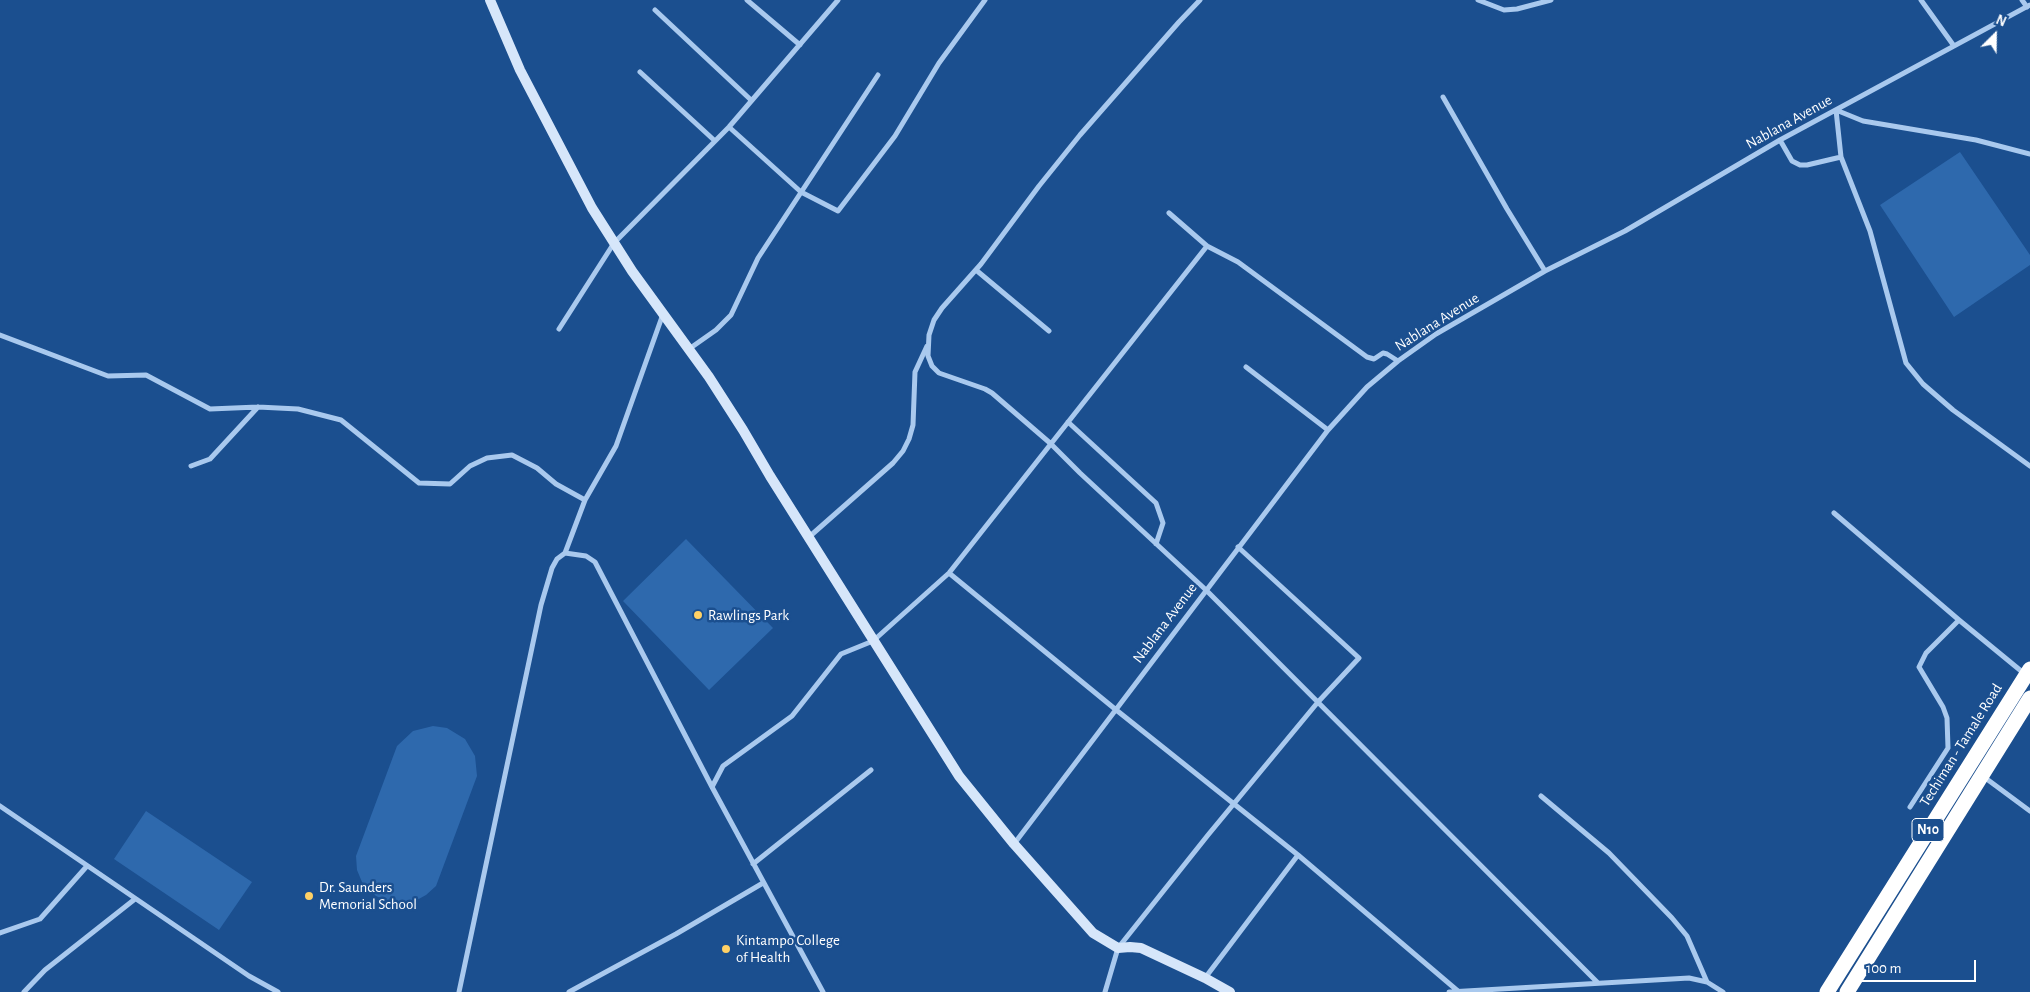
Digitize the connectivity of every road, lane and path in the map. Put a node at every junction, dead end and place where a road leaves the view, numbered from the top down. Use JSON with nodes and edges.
{"nodes":[{"id":1,"x":490,"y":0,"type":"edge"},
{"id":2,"x":747,"y":0,"type":"edge"},
{"id":3,"x":838,"y":0,"type":"edge"},
{"id":4,"x":985,"y":0,"type":"edge"},
{"id":5,"x":1200,"y":0,"type":"edge"},
{"id":6,"x":1478,"y":0,"type":"edge"},
{"id":7,"x":1551,"y":0,"type":"edge"},
{"id":8,"x":1921,"y":0,"type":"edge"},
{"id":9,"x":2022,"y":0,"type":"edge"},
{"id":10,"x":2028,"y":6,"type":"edge"},
{"id":11,"x":655,"y":10,"type":"dead end"},
{"id":12,"x":800,"y":45,"type":"junction"},
{"id":13,"x":1954,"y":46,"type":"junction"},
{"id":14,"x":640,"y":72,"type":"dead end"},
{"id":15,"x":878,"y":75,"type":"dead end"},
{"id":16,"x":1443,"y":97,"type":"dead end"},
{"id":17,"x":751,"y":100,"type":"junction"},
{"id":18,"x":1836,"y":110,"type":"junction"},
{"id":19,"x":729,"y":127,"type":"junction"},
{"id":20,"x":1780,"y":140,"type":"junction"},
{"id":21,"x":715,"y":141,"type":"junction"},
{"id":22,"x":2030,"y":154,"type":"edge"},
{"id":23,"x":1841,"y":157,"type":"junction"},
{"id":24,"x":801,"y":192,"type":"junction"},
{"id":25,"x":1169,"y":213,"type":"dead end"},
{"id":26,"x":614,"y":243,"type":"junction"},
{"id":27,"x":1207,"y":246,"type":"junction"},
{"id":28,"x":976,"y":270,"type":"junction"},
{"id":29,"x":1545,"y":272,"type":"junction"},
{"id":30,"x":663,"y":314,"type":"junction"},
{"id":31,"x":558,"y":329,"type":"dead end"},
{"id":32,"x":1049,"y":331,"type":"dead end"},
{"id":33,"x":0,"y":335,"type":"edge"},
{"id":34,"x":927,"y":346,"type":"junction"},
{"id":35,"x":689,"y":349,"type":"junction"},
{"id":36,"x":1398,"y":361,"type":"junction"},
{"id":37,"x":1246,"y":367,"type":"dead end"},
{"id":38,"x":258,"y":407,"type":"junction"},
{"id":39,"x":1068,"y":422,"type":"junction"},
{"id":40,"x":1328,"y":430,"type":"junction"},
{"id":41,"x":1050,"y":443,"type":"junction"},
{"id":42,"x":191,"y":466,"type":"dead end"},
{"id":43,"x":2030,"y":466,"type":"edge"},
{"id":44,"x":585,"y":500,"type":"junction"},
{"id":45,"x":1834,"y":513,"type":"dead end"},
{"id":46,"x":809,"y":537,"type":"junction"},
{"id":47,"x":1156,"y":544,"type":"junction"},
{"id":48,"x":1238,"y":547,"type":"junction"},
{"id":49,"x":565,"y":553,"type":"junction"},
{"id":50,"x":949,"y":573,"type":"junction"},
{"id":51,"x":1206,"y":590,"type":"junction"},
{"id":52,"x":1959,"y":620,"type":"junction"},
{"id":53,"x":873,"y":642,"type":"junction"},
{"id":54,"x":2028,"y":672,"type":"edge"},
{"id":55,"x":2030,"y":698,"type":"edge"},
{"id":56,"x":1318,"y":702,"type":"junction"},
{"id":57,"x":1115,"y":709,"type":"junction"},
{"id":58,"x":1968,"y":767,"type":"junction"},
{"id":59,"x":871,"y":770,"type":"dead end"},
{"id":60,"x":1981,"y":776,"type":"junction"},
{"id":61,"x":712,"y":786,"type":"junction"},
{"id":62,"x":1542,"y":796,"type":"dead end"},
{"id":63,"x":1234,"y":805,"type":"junction"},
{"id":64,"x":0,"y":806,"type":"edge"},
{"id":65,"x":1910,"y":807,"type":"dead end"},
{"id":66,"x":2030,"y":811,"type":"edge"},
{"id":67,"x":1014,"y":844,"type":"junction"},
{"id":68,"x":1298,"y":855,"type":"junction"},
{"id":69,"x":753,"y":864,"type":"junction"},
{"id":70,"x":87,"y":866,"type":"junction"},
{"id":71,"x":764,"y":883,"type":"junction"},
{"id":72,"x":135,"y":898,"type":"junction"},
{"id":73,"x":0,"y":933,"type":"edge"},
{"id":74,"x":1118,"y":948,"type":"junction"},
{"id":75,"x":1205,"y":978,"type":"junction"},
{"id":76,"x":1708,"y":982,"type":"junction"},
{"id":77,"x":1598,"y":984,"type":"junction"},
{"id":78,"x":1459,"y":991,"type":"edge"},
{"id":79,"x":24,"y":992,"type":"edge"},
{"id":80,"x":278,"y":992,"type":"edge"},
{"id":81,"x":459,"y":992,"type":"edge"},
{"id":82,"x":569,"y":992,"type":"edge"},
{"id":83,"x":823,"y":992,"type":"edge"},
{"id":84,"x":1105,"y":992,"type":"edge"},
{"id":85,"x":1230,"y":992,"type":"edge"},
{"id":86,"x":1449,"y":992,"type":"edge"},
{"id":87,"x":1724,"y":992,"type":"edge"},
{"id":88,"x":1827,"y":992,"type":"edge"},
{"id":89,"x":1847,"y":992,"type":"edge"}],
"edges":[{"from":1,"to":26,"type":"main road"},
{"from":2,"to":12,"type":"street"},
{"from":3,"to":12,"type":"street"},
{"from":4,"to":24,"type":"street"},
{"from":5,"to":28,"type":"street"},
{"from":6,"to":7,"type":"street"},
{"from":8,"to":13,"type":"street"},
{"from":9,"to":10,"type":"street"},
{"from":10,"to":13,"type":"street","name":"Nablana Avenue"},
{"from":11,"to":17,"type":"street"},
{"from":12,"to":17,"type":"street"},
{"from":13,"to":18,"type":"street","name":"Nablana Avenue"},
{"from":14,"to":21,"type":"street"},
{"from":15,"to":24,"type":"street"},
{"from":16,"to":29,"type":"street"},
{"from":17,"to":19,"type":"street"},
{"from":18,"to":20,"type":"street","name":"Nablana Avenue"},
{"from":18,"to":22,"type":"street"},
{"from":18,"to":23,"type":"street"},
{"from":19,"to":21,"type":"street"},
{"from":19,"to":24,"type":"street"},
{"from":20,"to":23,"type":"street"},
{"from":20,"to":29,"type":"street","name":"Nablana Avenue"},
{"from":21,"to":26,"type":"street"},
{"from":23,"to":43,"type":"street"},
{"from":24,"to":35,"type":"street"},
{"from":25,"to":27,"type":"street"},
{"from":26,"to":30,"type":"main road"},
{"from":26,"to":31,"type":"street"},
{"from":27,"to":36,"type":"street"},
{"from":27,"to":39,"type":"street"},
{"from":28,"to":32,"type":"street"},
{"from":28,"to":34,"type":"street"},
{"from":29,"to":36,"type":"street","name":"Nablana Avenue"},
{"from":30,"to":35,"type":"main road"},
{"from":30,"to":44,"type":"street"},
{"from":33,"to":38,"type":"street"},
{"from":34,"to":41,"type":"street"},
{"from":34,"to":46,"type":"street"},
{"from":35,"to":46,"type":"main road"},
{"from":36,"to":40,"type":"street","name":"Nablana Avenue"},
{"from":37,"to":40,"type":"street"},
{"from":38,"to":42,"type":"street"},
{"from":38,"to":44,"type":"street"},
{"from":39,"to":41,"type":"street"},
{"from":39,"to":47,"type":"street"},
{"from":40,"to":48,"type":"street","name":"Nablana Avenue"},
{"from":41,"to":47,"type":"street"},
{"from":41,"to":50,"type":"street"},
{"from":44,"to":49,"type":"street"},
{"from":45,"to":52,"type":"street"},
{"from":46,"to":53,"type":"main road"},
{"from":47,"to":51,"type":"street"},
{"from":48,"to":51,"type":"street","name":"Nablana Avenue"},
{"from":48,"to":56,"type":"street"},
{"from":49,"to":61,"type":"street"},
{"from":49,"to":81,"type":"street"},
{"from":50,"to":53,"type":"street"},
{"from":50,"to":57,"type":"street"},
{"from":51,"to":56,"type":"street"},
{"from":51,"to":57,"type":"street","name":"Nablana Avenue"},
{"from":52,"to":54,"type":"street"},
{"from":52,"to":65,"type":"street"},
{"from":53,"to":61,"type":"street"},
{"from":53,"to":67,"type":"main road"},
{"from":54,"to":58,"type":"highway","name":"Techiman - Tamale Road","number":"N10"},
{"from":55,"to":60,"type":"highway","number":"N10"},
{"from":56,"to":63,"type":"street"},
{"from":56,"to":77,"type":"street"},
{"from":57,"to":63,"type":"street"},
{"from":57,"to":67,"type":"street","name":"Nablana Avenue"},
{"from":58,"to":60,"type":"highway"},
{"from":58,"to":88,"type":"highway","name":"Techiman - Tamale Road","number":"N10"},
{"from":59,"to":69,"type":"street"},
{"from":60,"to":66,"type":"street"},
{"from":60,"to":89,"type":"highway","number":"N10"},
{"from":61,"to":69,"type":"street"},
{"from":62,"to":76,"type":"street"},
{"from":63,"to":68,"type":"street"},
{"from":63,"to":74,"type":"street"},
{"from":64,"to":70,"type":"street"},
{"from":67,"to":74,"type":"main road"},
{"from":68,"to":75,"type":"street"},
{"from":68,"to":78,"type":"street"},
{"from":69,"to":71,"type":"street"},
{"from":70,"to":72,"type":"street"},
{"from":70,"to":73,"type":"street"},
{"from":71,"to":82,"type":"street"},
{"from":71,"to":83,"type":"street"},
{"from":72,"to":79,"type":"street"},
{"from":72,"to":80,"type":"street"},
{"from":74,"to":75,"type":"main road"},
{"from":74,"to":84,"type":"street"},
{"from":75,"to":85,"type":"main road"},
{"from":76,"to":77,"type":"street"},
{"from":76,"to":87,"type":"street"},
{"from":77,"to":78,"type":"street"},
{"from":78,"to":86,"type":"street"}]}
